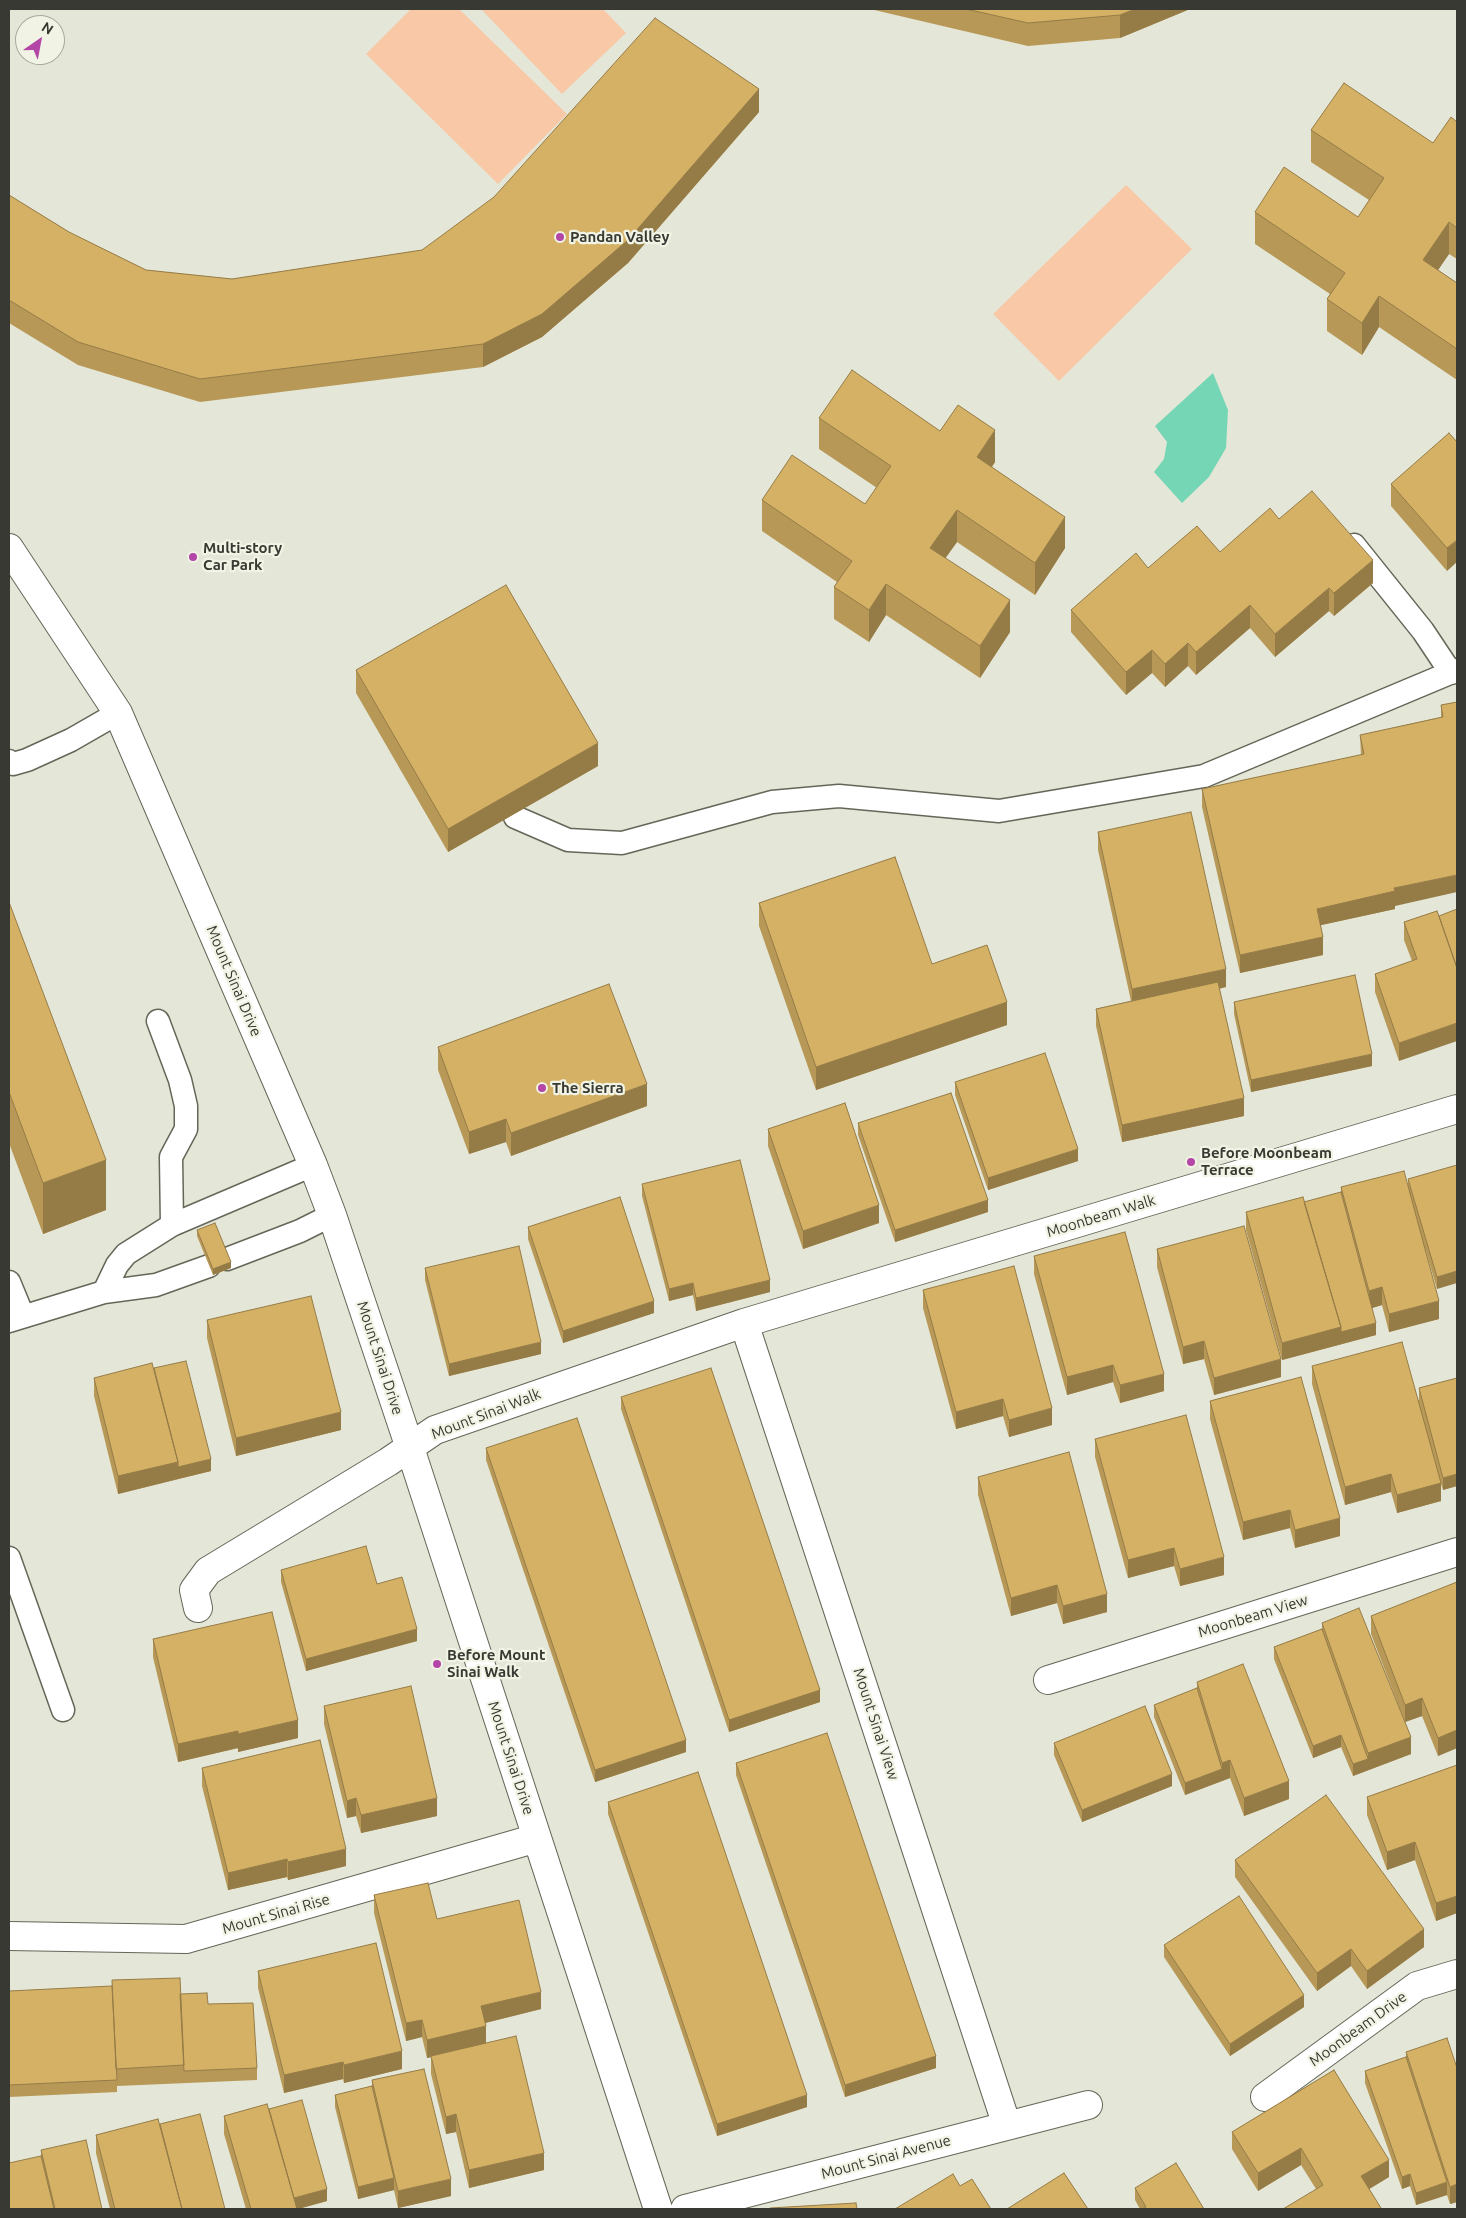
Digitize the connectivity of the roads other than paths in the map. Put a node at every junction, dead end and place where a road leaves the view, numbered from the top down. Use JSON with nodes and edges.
{"nodes":[{"id":1,"x":1348,"y":537,"type":"edge"},
{"id":2,"x":11,"y":557,"type":"edge"},
{"id":3,"x":1454,"y":672,"type":"edge"},
{"id":4,"x":118,"y":713,"type":"junction"},
{"id":5,"x":9,"y":761,"type":"edge"},
{"id":6,"x":515,"y":817,"type":"edge"},
{"id":7,"x":158,"y":1021,"type":"dead end"},
{"id":8,"x":1457,"y":1109,"type":"edge"},
{"id":9,"x":313,"y":1165,"type":"junction"},
{"id":10,"x":332,"y":1215,"type":"junction"},
{"id":11,"x":172,"y":1224,"type":"junction"},
{"id":12,"x":9,"y":1282,"type":"edge"},
{"id":13,"x":104,"y":1292,"type":"junction"},
{"id":14,"x":16,"y":1319,"type":"edge"},
{"id":15,"x":744,"y":1323,"type":"junction"},
{"id":16,"x":410,"y":1448,"type":"junction"},
{"id":17,"x":1457,"y":1552,"type":"edge"},
{"id":18,"x":9,"y":1558,"type":"edge"},
{"id":19,"x":198,"y":1608,"type":"dead end"},
{"id":20,"x":1048,"y":1680,"type":"dead end"},
{"id":21,"x":63,"y":1710,"type":"dead end"},
{"id":22,"x":537,"y":1838,"type":"junction"},
{"id":23,"x":9,"y":1936,"type":"edge"},
{"id":24,"x":1457,"y":1974,"type":"edge"},
{"id":25,"x":1265,"y":2097,"type":"dead end"},
{"id":26,"x":1088,"y":2105,"type":"dead end"},
{"id":27,"x":1007,"y":2126,"type":"junction"},
{"id":28,"x":658,"y":2209,"type":"edge"},
{"id":29,"x":685,"y":2209,"type":"edge"}],
"edges":[{"from":1,"to":3,"type":"lane"},
{"from":2,"to":4,"type":"street","name":"Mount Sinai Drive"},
{"from":3,"to":6,"type":"lane"},
{"from":4,"to":5,"type":"lane"},
{"from":4,"to":9,"type":"street","name":"Mount Sinai Drive"},
{"from":7,"to":11,"type":"lane"},
{"from":8,"to":15,"type":"street","name":"Moonbeam Walk"},
{"from":9,"to":10,"type":"street","name":"Mount Sinai Drive"},
{"from":9,"to":11,"type":"lane"},
{"from":10,"to":13,"type":"lane"},
{"from":10,"to":16,"type":"street","name":"Mount Sinai Drive"},
{"from":11,"to":13,"type":"lane"},
{"from":12,"to":14,"type":"lane"},
{"from":13,"to":14,"type":"lane"},
{"from":15,"to":16,"type":"street","name":"Mount Sinai Walk"},
{"from":15,"to":27,"type":"street","name":"Mount Sinai View"},
{"from":16,"to":19,"type":"street","name":"Mount Sinai Walk"},
{"from":16,"to":22,"type":"street","name":"Mount Sinai Drive"},
{"from":17,"to":20,"type":"street","name":"Moonbeam View"},
{"from":18,"to":21,"type":"lane"},
{"from":22,"to":23,"type":"street","name":"Mount Sinai Rise"},
{"from":22,"to":28,"type":"street","name":"Mount Sinai Drive"},
{"from":24,"to":25,"type":"street","name":"Moonbeam Drive"},
{"from":26,"to":27,"type":"street","name":"Mount Sinai Avenue"},
{"from":27,"to":29,"type":"street","name":"Mount Sinai Avenue"}]}
